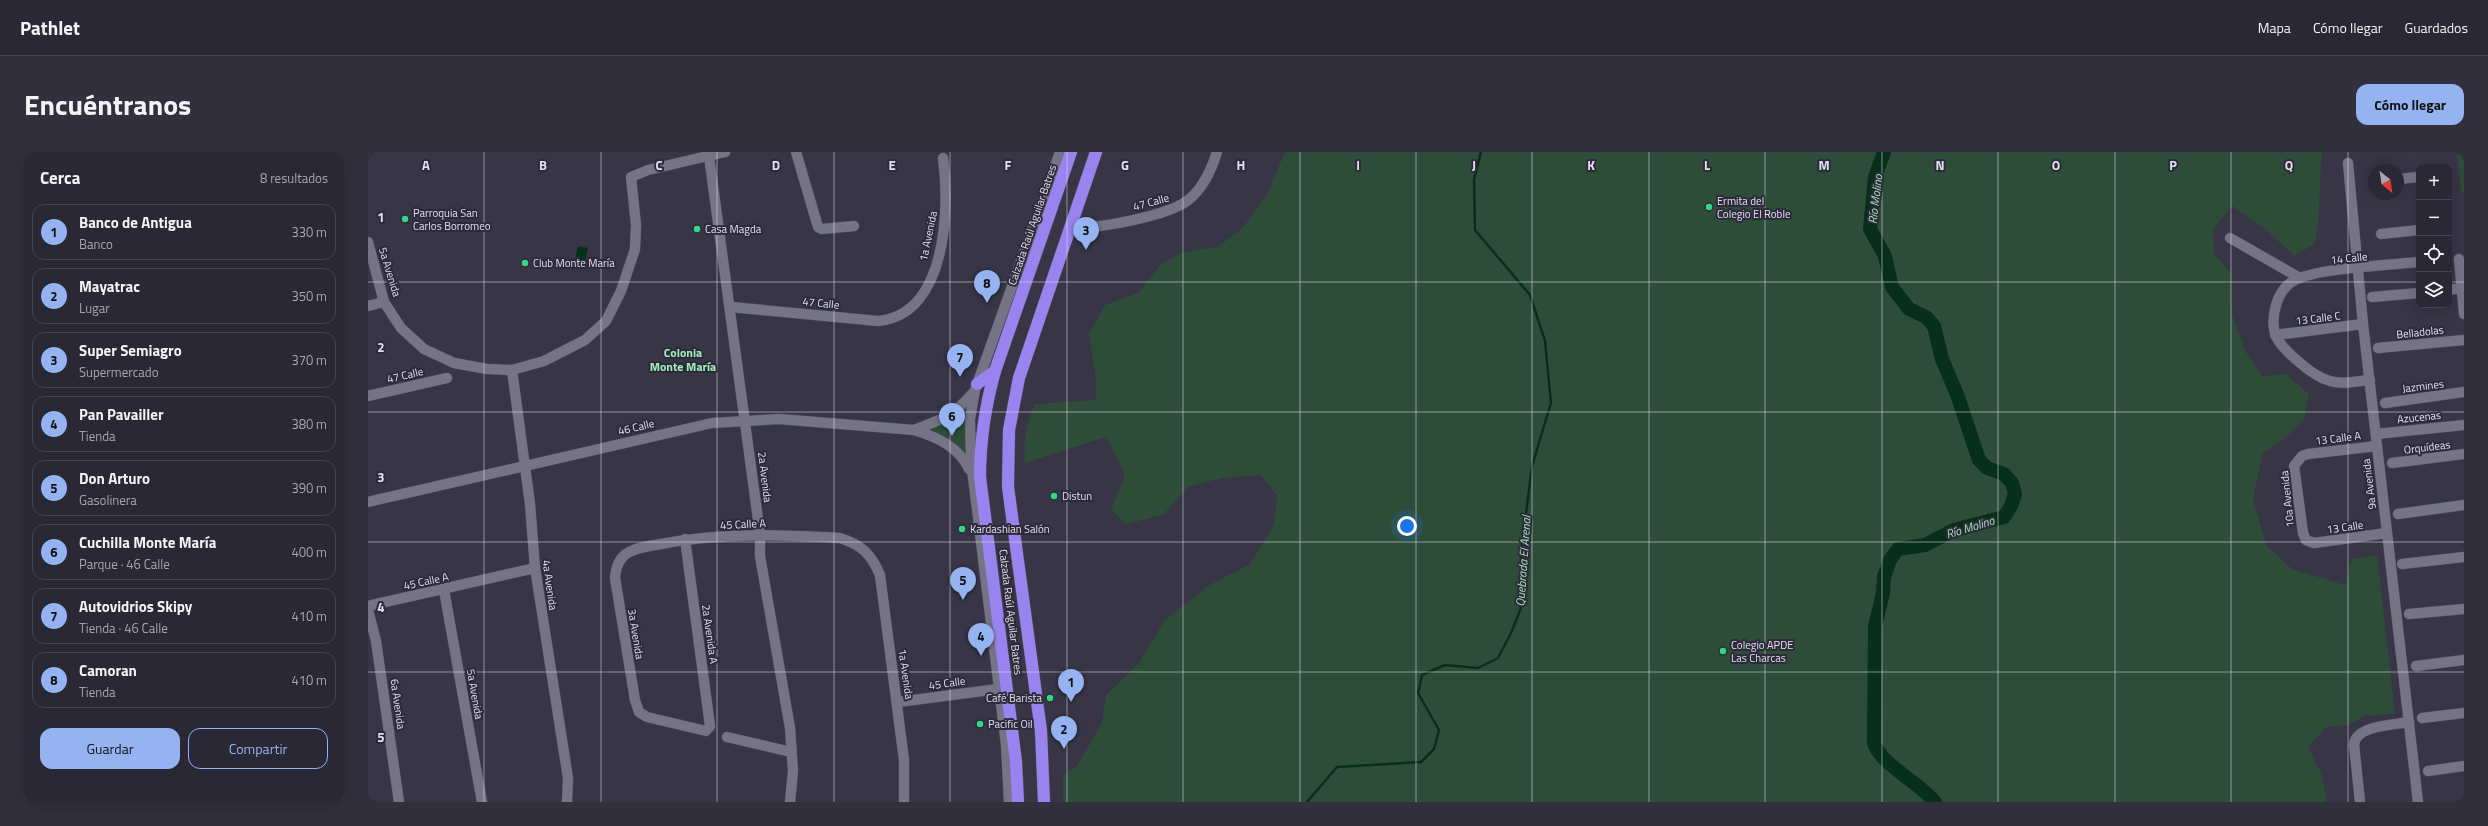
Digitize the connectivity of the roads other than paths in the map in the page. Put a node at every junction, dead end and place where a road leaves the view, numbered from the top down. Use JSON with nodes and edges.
{"nodes":[{"id":1,"x":726,"y":152,"type":"edge"},
{"id":2,"x":796,"y":152,"type":"edge"},
{"id":3,"x":1060,"y":152,"type":"edge"},
{"id":4,"x":1071,"y":152,"type":"edge"},
{"id":5,"x":1096,"y":152,"type":"edge"},
{"id":6,"x":709,"y":156,"type":"junction"},
{"id":7,"x":1216,"y":156,"type":"edge"},
{"id":8,"x":943,"y":158,"type":"dead end"},
{"id":9,"x":2348,"y":163,"type":"dead end"},
{"id":10,"x":2416,"y":177,"type":"edge"},
{"id":11,"x":2404,"y":178,"type":"edge"},
{"id":12,"x":854,"y":226,"type":"dead end"},
{"id":13,"x":1071,"y":226,"type":"junction"},
{"id":14,"x":2416,"y":230,"type":"edge"},
{"id":15,"x":2381,"y":234,"type":"dead end"},
{"id":16,"x":2230,"y":238,"type":"dead end"},
{"id":17,"x":368,"y":242,"type":"edge"},
{"id":18,"x":2457,"y":259,"type":"edge"},
{"id":19,"x":2416,"y":262,"type":"edge"},
{"id":20,"x":2357,"y":269,"type":"junction"},
{"id":21,"x":2300,"y":278,"type":"junction"},
{"id":22,"x":2461,"y":288,"type":"junction"},
{"id":23,"x":2452,"y":290,"type":"edge"},
{"id":24,"x":2416,"y":293,"type":"edge"},
{"id":25,"x":2372,"y":297,"type":"dead end"},
{"id":26,"x":384,"y":302,"type":"junction"},
{"id":27,"x":368,"y":306,"type":"edge"},
{"id":28,"x":731,"y":307,"type":"junction"},
{"id":29,"x":907,"y":312,"type":"joint"},
{"id":30,"x":2464,"y":314,"type":"edge"},
{"id":31,"x":2363,"y":324,"type":"junction"},
{"id":32,"x":2276,"y":335,"type":"junction"},
{"id":33,"x":2464,"y":340,"type":"edge"},
{"id":34,"x":2378,"y":348,"type":"dead end"},
{"id":35,"x":512,"y":370,"type":"junction"},
{"id":36,"x":995,"y":371,"type":"junction"},
{"id":37,"x":447,"y":378,"type":"dead end"},
{"id":38,"x":2370,"y":380,"type":"junction"},
{"id":39,"x":976,"y":387,"type":"junction"},
{"id":40,"x":2464,"y":392,"type":"edge"},
{"id":41,"x":368,"y":396,"type":"edge"},
{"id":42,"x":2385,"y":403,"type":"dead end"},
{"id":43,"x":745,"y":419,"type":"junction"},
{"id":44,"x":2464,"y":425,"type":"edge"},
{"id":45,"x":914,"y":430,"type":"junction"},
{"id":46,"x":2376,"y":434,"type":"junction"},
{"id":47,"x":2377,"y":446,"type":"junction"},
{"id":48,"x":2464,"y":454,"type":"edge"},
{"id":49,"x":2302,"y":456,"type":"joint"},
{"id":50,"x":2392,"y":463,"type":"dead end"},
{"id":51,"x":524,"y":466,"type":"junction"},
{"id":52,"x":972,"y":477,"type":"junction"},
{"id":53,"x":368,"y":502,"type":"edge"},
{"id":54,"x":2464,"y":505,"type":"edge"},
{"id":55,"x":2398,"y":514,"type":"dead end"},
{"id":56,"x":2387,"y":533,"type":"junction"},
{"id":57,"x":760,"y":534,"type":"junction"},
{"id":58,"x":685,"y":539,"type":"junction"},
{"id":59,"x":2306,"y":540,"type":"joint"},
{"id":60,"x":868,"y":553,"type":"joint"},
{"id":61,"x":2464,"y":557,"type":"edge"},
{"id":62,"x":619,"y":561,"type":"joint"},
{"id":63,"x":2402,"y":564,"type":"dead end"},
{"id":64,"x":535,"y":568,"type":"junction"},
{"id":65,"x":444,"y":590,"type":"junction"},
{"id":66,"x":368,"y":606,"type":"edge"},
{"id":67,"x":2464,"y":609,"type":"edge"},
{"id":68,"x":368,"y":610,"type":"edge"},
{"id":69,"x":2409,"y":614,"type":"dead end"},
{"id":70,"x":2464,"y":660,"type":"edge"},
{"id":71,"x":2416,"y":666,"type":"dead end"},
{"id":72,"x":998,"y":689,"type":"junction"},
{"id":73,"x":898,"y":702,"type":"junction"},
{"id":74,"x":639,"y":712,"type":"joint"},
{"id":75,"x":2464,"y":713,"type":"edge"},
{"id":76,"x":2422,"y":718,"type":"dead end"},
{"id":77,"x":2409,"y":722,"type":"junction"},
{"id":78,"x":727,"y":737,"type":"dead end"},
{"id":79,"x":791,"y":752,"type":"junction"},
{"id":80,"x":2464,"y":766,"type":"edge"},
{"id":81,"x":2428,"y":770,"type":"dead end"},
{"id":82,"x":400,"y":802,"type":"edge"},
{"id":83,"x":482,"y":802,"type":"edge"},
{"id":84,"x":567,"y":802,"type":"edge"},
{"id":85,"x":790,"y":802,"type":"edge"},
{"id":86,"x":904,"y":802,"type":"edge"},
{"id":87,"x":1009,"y":802,"type":"edge"},
{"id":88,"x":1018,"y":802,"type":"edge"},
{"id":89,"x":1044,"y":802,"type":"edge"},
{"id":90,"x":2360,"y":802,"type":"edge"},
{"id":91,"x":2418,"y":802,"type":"edge"}],
"edges":[{"from":1,"to":6,"type":"street"},
{"from":2,"to":12,"type":"street"},
{"from":3,"to":39,"type":"street"},
{"from":4,"to":36,"type":"highway","name":"Calzada Raúl Aguilar Batres"},
{"from":5,"to":13,"type":"highway","name":"Calzada Raúl Aguilar Batres"},
{"from":6,"to":28,"type":"street","name":"2a Avenida"},
{"from":6,"to":35,"type":"street"},
{"from":7,"to":13,"type":"street","name":"47 Calle"},
{"from":8,"to":29,"type":"street","name":"1a Avenida"},
{"from":9,"to":20,"type":"street","name":"9a Avenida"},
{"from":10,"to":11,"type":"street"},
{"from":13,"to":89,"type":"highway","name":"Calzada Raúl Aguilar Batres"},
{"from":14,"to":15,"type":"street"},
{"from":16,"to":21,"type":"street"},
{"from":17,"to":26,"type":"street","name":"5a Avenida"},
{"from":18,"to":22,"type":"street"},
{"from":19,"to":20,"type":"street","name":"14 Calle"},
{"from":20,"to":21,"type":"street","name":"14 Calle"},
{"from":20,"to":31,"type":"street","name":"9a Avenida"},
{"from":21,"to":32,"type":"street","name":"14 Calle"},
{"from":22,"to":23,"type":"street"},
{"from":22,"to":30,"type":"street"},
{"from":24,"to":25,"type":"street"},
{"from":26,"to":27,"type":"street"},
{"from":26,"to":35,"type":"street","name":"5a Avenida"},
{"from":28,"to":29,"type":"street","name":"47 Calle"},
{"from":28,"to":43,"type":"street","name":"2a Avenida"},
{"from":31,"to":32,"type":"street","name":"13 Calle C"},
{"from":31,"to":38,"type":"street","name":"9a Avenida"},
{"from":32,"to":38,"type":"street"},
{"from":33,"to":34,"type":"street","name":"Belladolas"},
{"from":35,"to":51,"type":"street","name":"4a Avenida"},
{"from":36,"to":39,"type":"highway"},
{"from":36,"to":88,"type":"highway","name":"Calzada Raúl Aguilar Batres"},
{"from":37,"to":41,"type":"street","name":"47 Calle"},
{"from":38,"to":46,"type":"street","name":"9a Avenida"},
{"from":39,"to":45,"type":"street","name":"46 Calle"},
{"from":39,"to":52,"type":"street"},
{"from":40,"to":42,"type":"street","name":"Jazmines"},
{"from":43,"to":45,"type":"street","name":"46 Calle"},
{"from":43,"to":51,"type":"street","name":"46 Calle"},
{"from":43,"to":57,"type":"street","name":"2a Avenida"},
{"from":44,"to":46,"type":"street","name":"Azucenas"},
{"from":45,"to":52,"type":"street","name":"46 Calle"},
{"from":46,"to":47,"type":"street","name":"9a Avenida"},
{"from":47,"to":49,"type":"street","name":"13 Calle A"},
{"from":47,"to":56,"type":"street","name":"9a Avenida"},
{"from":48,"to":50,"type":"street","name":"Orquídeas"},
{"from":49,"to":59,"type":"street","name":"10a Avenida"},
{"from":51,"to":53,"type":"street","name":"46 Calle"},
{"from":51,"to":64,"type":"street","name":"4a Avenida"},
{"from":52,"to":72,"type":"street"},
{"from":54,"to":55,"type":"street"},
{"from":56,"to":59,"type":"street","name":"13 Calle"},
{"from":56,"to":77,"type":"street","name":"9a Avenida"},
{"from":57,"to":58,"type":"street","name":"45 Calle A"},
{"from":57,"to":60,"type":"street","name":"45 Calle A"},
{"from":57,"to":79,"type":"street","name":"2a Avenida"},
{"from":58,"to":62,"type":"street","name":"45 Calle A"},
{"from":58,"to":74,"type":"street","name":"2a Avenida A"},
{"from":60,"to":73,"type":"street","name":"1a Avenida"},
{"from":61,"to":63,"type":"street"},
{"from":62,"to":74,"type":"street","name":"3a Avenida"},
{"from":64,"to":65,"type":"street","name":"45 Calle A"},
{"from":64,"to":84,"type":"street","name":"4a Avenida"},
{"from":65,"to":66,"type":"street","name":"45 Calle A"},
{"from":65,"to":83,"type":"street","name":"5a Avenida"},
{"from":67,"to":69,"type":"street"},
{"from":68,"to":82,"type":"street","name":"6a Avenida"},
{"from":70,"to":71,"type":"street"},
{"from":72,"to":73,"type":"street","name":"45 Calle"},
{"from":72,"to":87,"type":"street"},
{"from":73,"to":86,"type":"street","name":"1a Avenida"},
{"from":75,"to":76,"type":"street"},
{"from":77,"to":90,"type":"street"},
{"from":77,"to":91,"type":"street","name":"9a Avenida"},
{"from":78,"to":79,"type":"street"},
{"from":79,"to":85,"type":"street","name":"2a Avenida"},
{"from":80,"to":81,"type":"street"}]}
